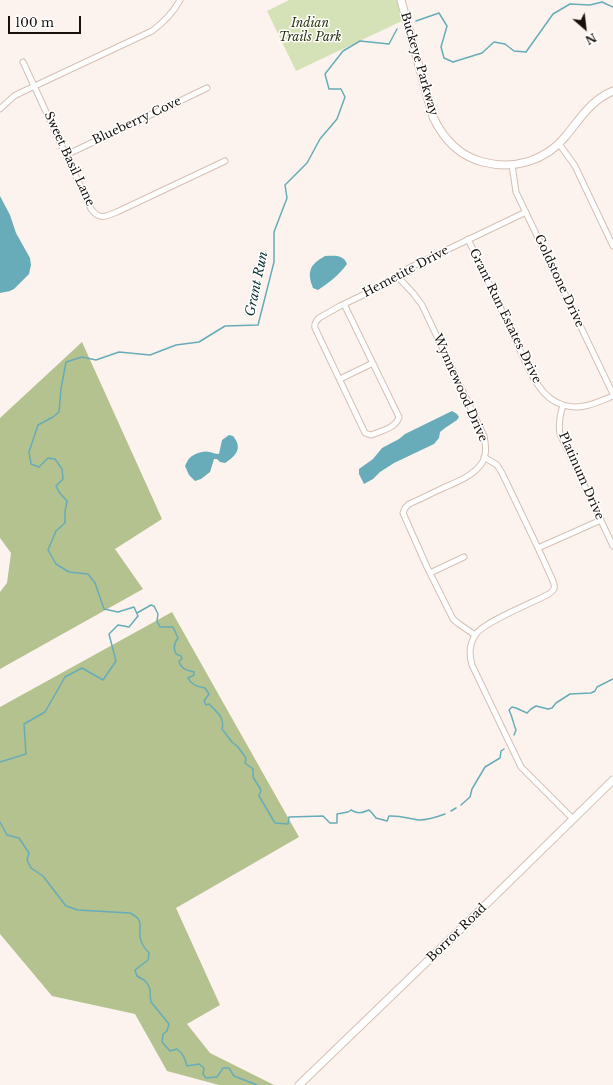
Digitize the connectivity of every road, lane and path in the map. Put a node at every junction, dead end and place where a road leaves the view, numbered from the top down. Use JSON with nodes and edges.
{"nodes":[{"id":1,"x":180,"y":0,"type":"edge"},
{"id":2,"x":401,"y":0,"type":"edge"},
{"id":3,"x":23,"y":62,"type":"dead end"},
{"id":4,"x":34,"y":86,"type":"junction"},
{"id":5,"x":207,"y":88,"type":"dead end"},
{"id":6,"x":613,"y":91,"type":"edge"},
{"id":7,"x":0,"y":109,"type":"edge"},
{"id":8,"x":558,"y":144,"type":"junction"},
{"id":9,"x":66,"y":155,"type":"junction"},
{"id":10,"x":225,"y":161,"type":"dead end"},
{"id":11,"x":512,"y":165,"type":"junction"},
{"id":12,"x":526,"y":212,"type":"junction"},
{"id":13,"x":468,"y":239,"type":"junction"},
{"id":14,"x":613,"y":246,"type":"edge"},
{"id":15,"x":397,"y":276,"type":"junction"},
{"id":16,"x":344,"y":304,"type":"junction"},
{"id":17,"x":373,"y":363,"type":"junction"},
{"id":18,"x":340,"y":379,"type":"junction"},
{"id":19,"x":613,"y":395,"type":"edge"},
{"id":20,"x":563,"y":405,"type":"junction"},
{"id":21,"x":484,"y":458,"type":"junction"},
{"id":22,"x":601,"y":520,"type":"junction"},
{"id":23,"x":613,"y":546,"type":"edge"},
{"id":24,"x":538,"y":548,"type":"junction"},
{"id":25,"x":464,"y":557,"type":"dead end"},
{"id":26,"x":430,"y":573,"type":"junction"},
{"id":27,"x":475,"y":635,"type":"junction"},
{"id":28,"x":613,"y":780,"type":"edge"},
{"id":29,"x":573,"y":819,"type":"junction"},
{"id":30,"x":299,"y":1085,"type":"edge"}],
"edges":[{"from":1,"to":4,"type":"street"},
{"from":2,"to":11,"type":"street","name":"Buckeye Parkway"},
{"from":3,"to":4,"type":"street","name":"Sweet Basil Lane"},
{"from":4,"to":7,"type":"street"},
{"from":4,"to":9,"type":"street","name":"Sweet Basil Lane"},
{"from":5,"to":9,"type":"street","name":"Blueberry Cove"},
{"from":6,"to":8,"type":"street","name":"Buckeye Parkway"},
{"from":8,"to":11,"type":"street","name":"Buckeye Parkway"},
{"from":8,"to":14,"type":"street"},
{"from":9,"to":10,"type":"street","name":"Sweet Basil Lane"},
{"from":11,"to":12,"type":"street","name":"Goldstone Drive"},
{"from":12,"to":13,"type":"street","name":"Hemetite Drive"},
{"from":12,"to":19,"type":"street","name":"Goldstone Drive"},
{"from":13,"to":15,"type":"street","name":"Hemetite Drive"},
{"from":13,"to":20,"type":"street","name":"Grant Run Estates Drive"},
{"from":15,"to":16,"type":"street","name":"Hemetite Drive"},
{"from":15,"to":21,"type":"street","name":"Wynnewood Drive"},
{"from":16,"to":17,"type":"street"},
{"from":16,"to":18,"type":"street","name":"Hemetite Drive"},
{"from":17,"to":18,"type":"street"},
{"from":17,"to":18,"type":"street"},
{"from":19,"to":20,"type":"street"},
{"from":20,"to":22,"type":"street","name":"Platinum Drive"},
{"from":21,"to":24,"type":"street"},
{"from":21,"to":26,"type":"street","name":"Wynnewood Drive"},
{"from":22,"to":23,"type":"street","name":"Platinum Drive"},
{"from":22,"to":24,"type":"street"},
{"from":24,"to":27,"type":"street"},
{"from":25,"to":26,"type":"street"},
{"from":26,"to":27,"type":"street","name":"Wynnewood Drive"},
{"from":27,"to":29,"type":"street"},
{"from":28,"to":29,"type":"street","name":"Borror Road"},
{"from":29,"to":30,"type":"street","name":"Borror Road"}]}
